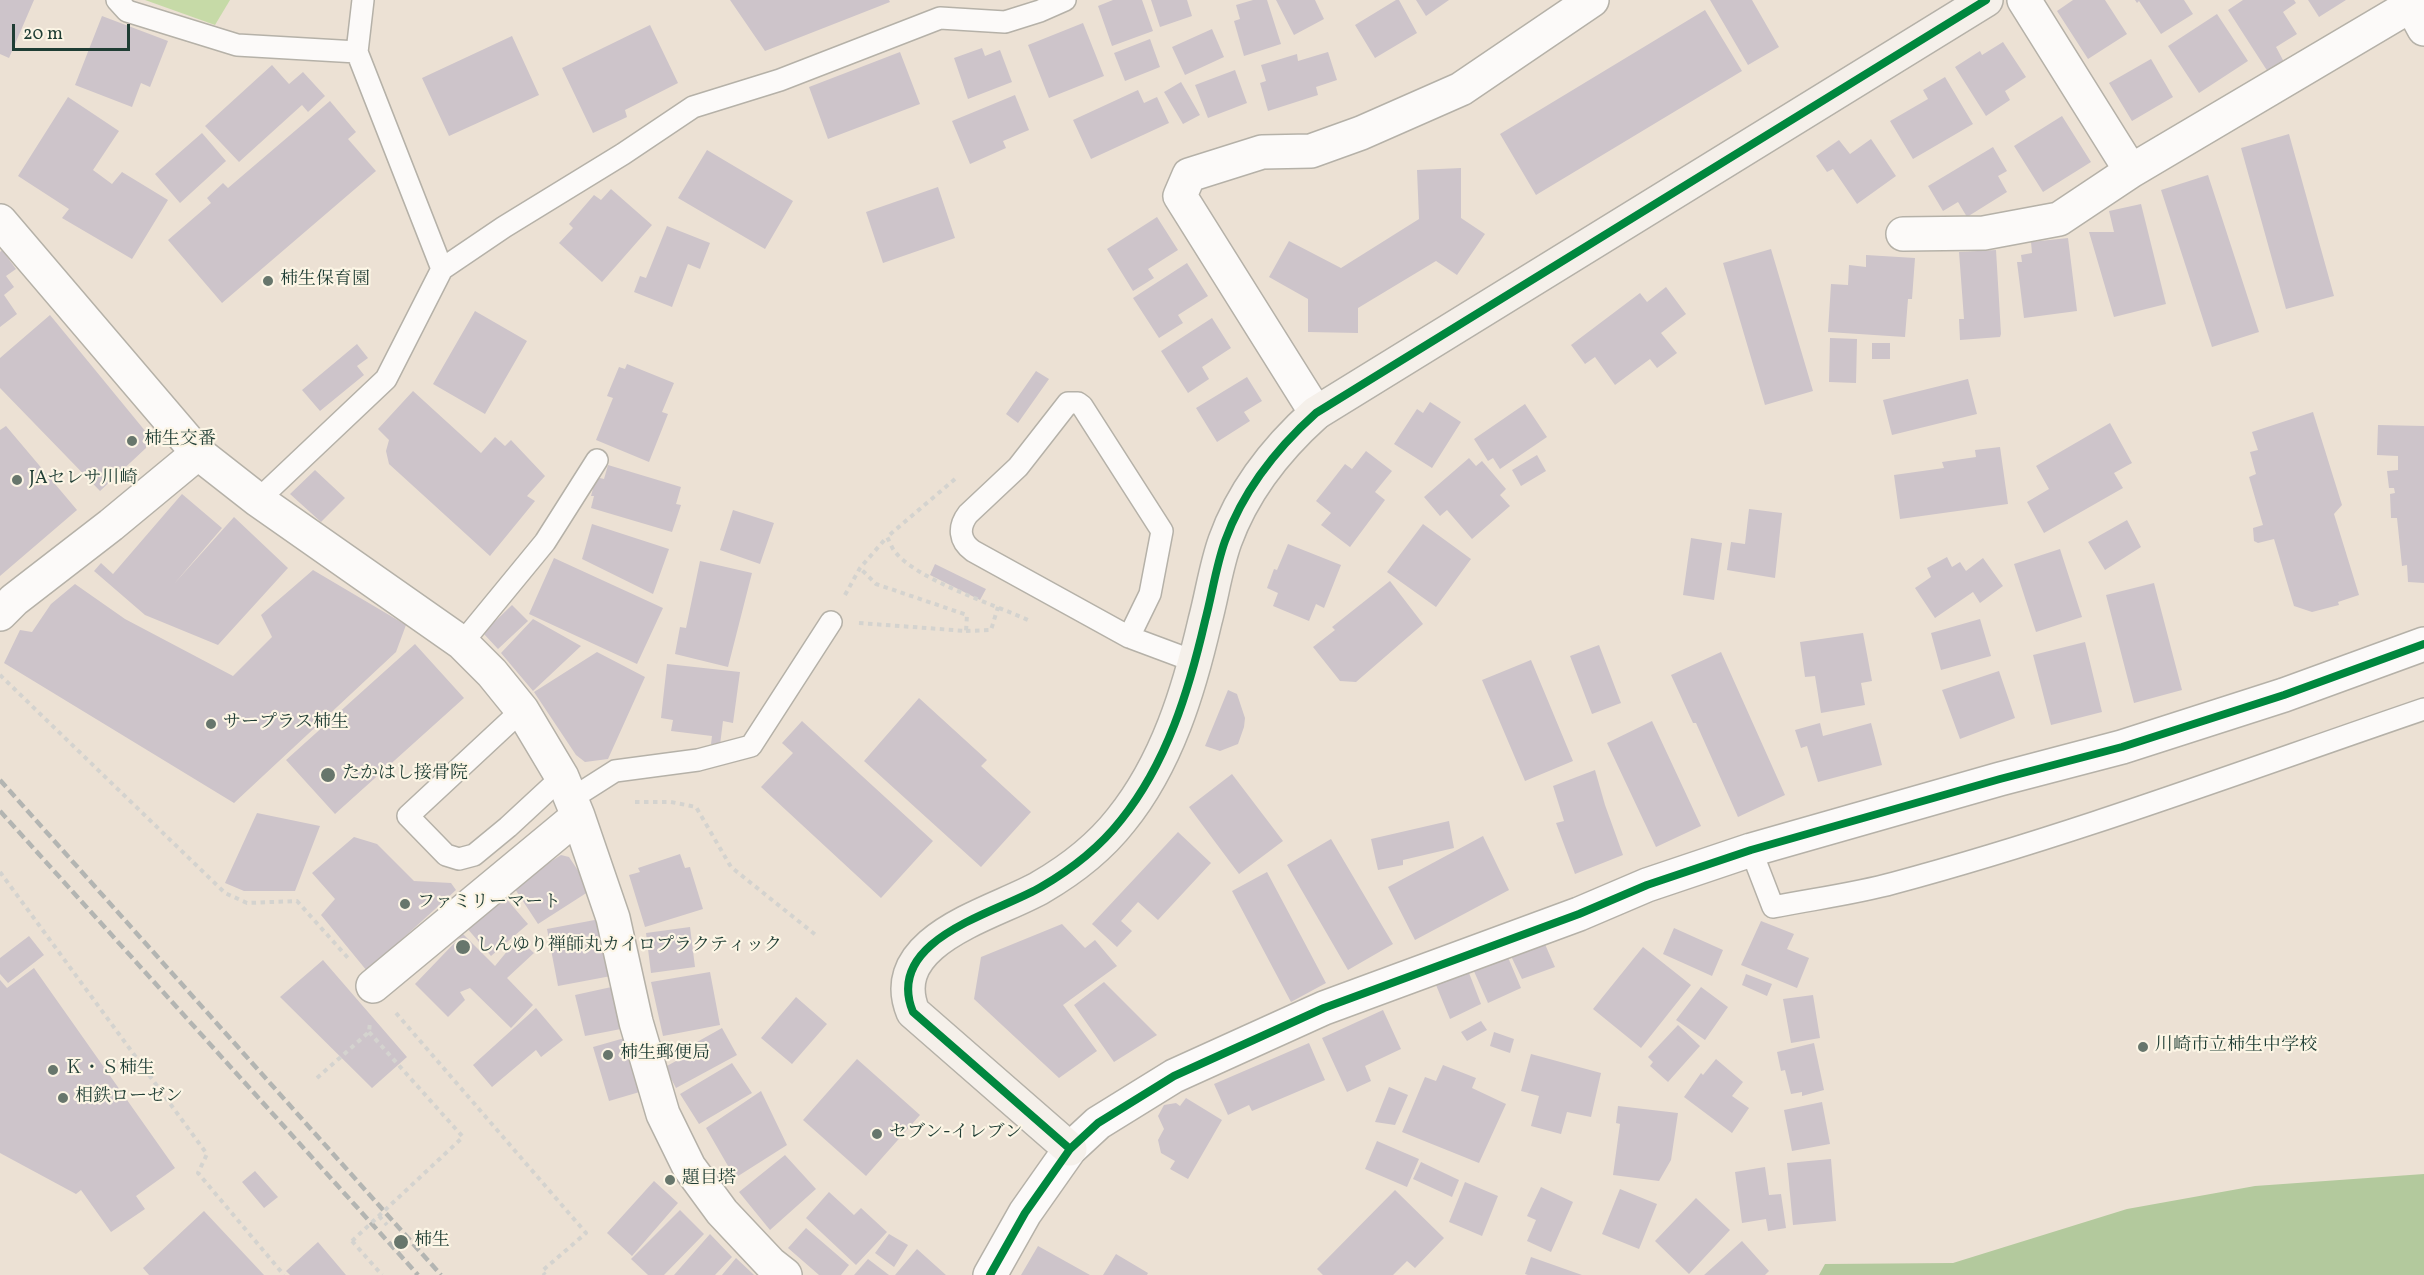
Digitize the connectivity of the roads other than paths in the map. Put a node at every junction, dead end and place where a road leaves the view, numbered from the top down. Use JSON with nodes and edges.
{"nodes":[{"id":1,"x":117,"y":0,"type":"edge"},
{"id":2,"x":363,"y":0,"type":"edge"},
{"id":3,"x":1065,"y":0,"type":"edge"},
{"id":4,"x":1592,"y":0,"type":"edge"},
{"id":5,"x":1986,"y":0,"type":"edge"},
{"id":6,"x":2024,"y":0,"type":"edge"},
{"id":7,"x":2418,"y":12,"type":"edge"},
{"id":8,"x":357,"y":52,"type":"junction"},
{"id":9,"x":2131,"y":171,"type":"junction"},
{"id":10,"x":0,"y":221,"type":"edge"},
{"id":11,"x":1903,"y":234,"type":"dead end"},
{"id":12,"x":442,"y":269,"type":"junction"},
{"id":13,"x":1316,"y":413,"type":"junction"},
{"id":14,"x":198,"y":453,"type":"junction"},
{"id":15,"x":597,"y":460,"type":"dead end"},
{"id":16,"x":258,"y":500,"type":"junction"},
{"id":17,"x":0,"y":614,"type":"edge"},
{"id":18,"x":831,"y":621,"type":"road end"},
{"id":19,"x":1129,"y":638,"type":"junction"},
{"id":20,"x":462,"y":643,"type":"junction"},
{"id":21,"x":2424,"y":644,"type":"edge"},
{"id":22,"x":1196,"y":662,"type":"junction"},
{"id":23,"x":2424,"y":709,"type":"edge"},
{"id":24,"x":522,"y":710,"type":"junction"},
{"id":25,"x":570,"y":797,"type":"junction"},
{"id":26,"x":1751,"y":850,"type":"junction"},
{"id":27,"x":373,"y":986,"type":"road end"},
{"id":28,"x":1070,"y":1149,"type":"junction"},
{"id":29,"x":785,"y":1275,"type":"edge"},
{"id":30,"x":990,"y":1275,"type":"edge"}],
"edges":[{"from":1,"to":8,"type":"lane"},
{"from":2,"to":8,"type":"lane"},
{"from":3,"to":12,"type":"lane"},
{"from":4,"to":13,"type":"street"},
{"from":5,"to":13,"type":"street"},
{"from":6,"to":9,"type":"street"},
{"from":7,"to":9,"type":"street"},
{"from":8,"to":12,"type":"lane"},
{"from":9,"to":11,"type":"street"},
{"from":10,"to":14,"type":"street"},
{"from":12,"to":16,"type":"lane"},
{"from":13,"to":22,"type":"street"},
{"from":14,"to":16,"type":"street"},
{"from":14,"to":17,"type":"street"},
{"from":15,"to":20,"type":"lane"},
{"from":16,"to":20,"type":"street"},
{"from":18,"to":25,"type":"lane"},
{"from":19,"to":19,"type":"lane"},
{"from":19,"to":22,"type":"lane"},
{"from":20,"to":24,"type":"street"},
{"from":21,"to":26,"type":"street"},
{"from":22,"to":28,"type":"street"},
{"from":23,"to":26,"type":"lane"},
{"from":24,"to":25,"type":"street"},
{"from":24,"to":25,"type":"lane"},
{"from":25,"to":27,"type":"street"},
{"from":25,"to":29,"type":"street"},
{"from":26,"to":28,"type":"street"},
{"from":28,"to":30,"type":"street"}]}
